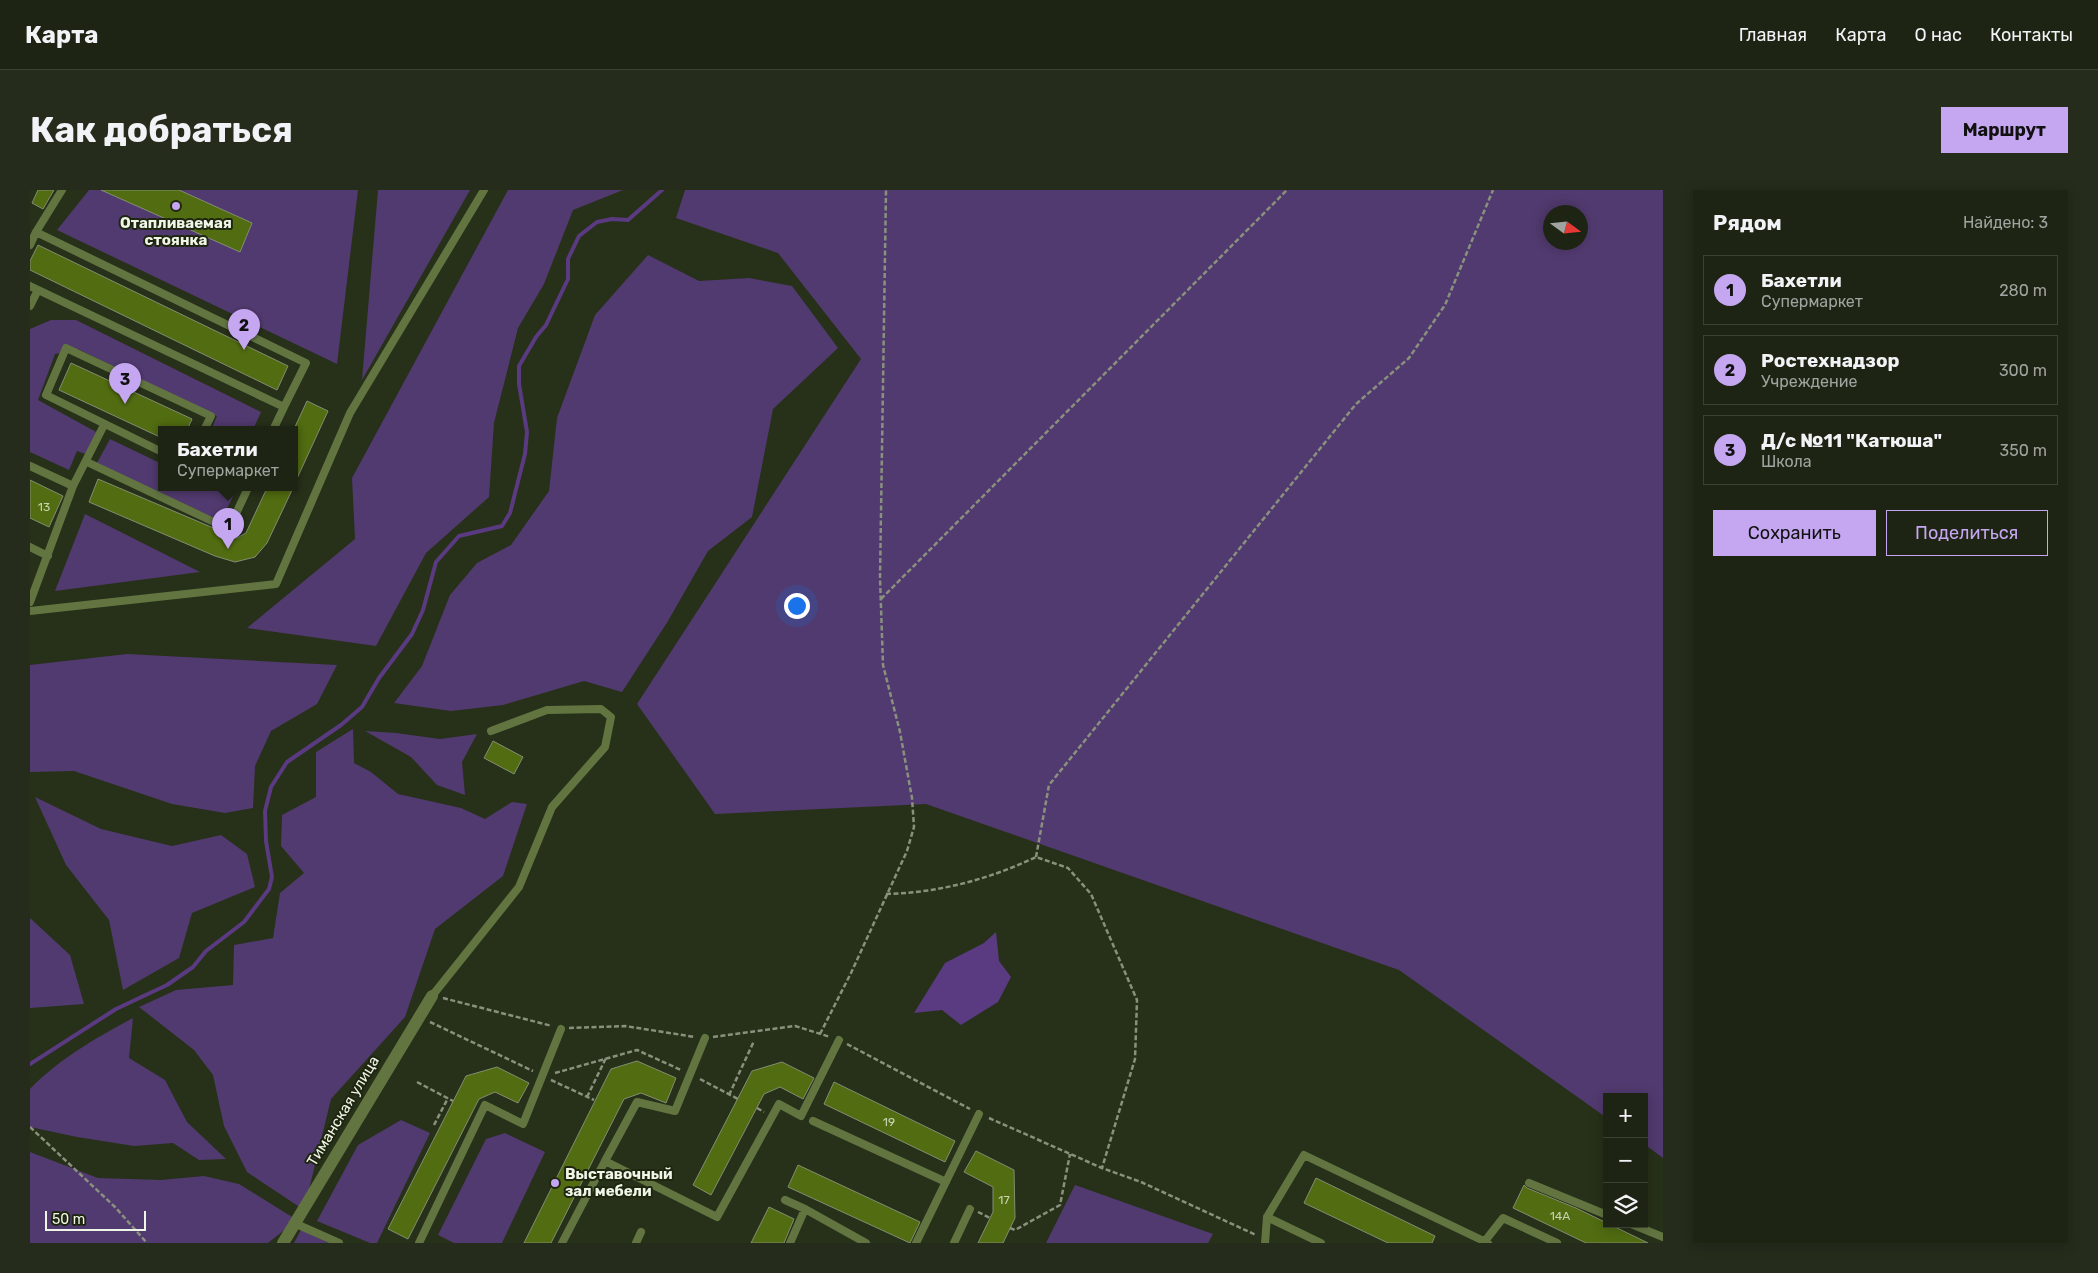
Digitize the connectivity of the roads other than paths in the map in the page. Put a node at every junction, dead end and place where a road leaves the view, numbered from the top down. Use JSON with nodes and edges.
{"nodes":[{"id":1,"x":62,"y":190,"type":"edge"},
{"id":2,"x":484,"y":190,"type":"edge"},
{"id":3,"x":36,"y":232,"type":"junction"},
{"id":4,"x":30,"y":245,"type":"edge"},
{"id":5,"x":34,"y":288,"type":"edge"},
{"id":6,"x":30,"y":306,"type":"edge"},
{"id":7,"x":284,"y":407,"type":"junction"},
{"id":8,"x":104,"y":425,"type":"junction"},
{"id":9,"x":206,"y":426,"type":"edge"},
{"id":10,"x":276,"y":426,"type":"edge"},
{"id":11,"x":158,"y":450,"type":"edge"},
{"id":12,"x":86,"y":462,"type":"junction"},
{"id":13,"x":30,"y":466,"type":"edge"},
{"id":14,"x":73,"y":486,"type":"junction"},
{"id":15,"x":247,"y":491,"type":"edge"},
{"id":16,"x":30,"y":547,"type":"edge"},
{"id":17,"x":48,"y":556,"type":"junction"},
{"id":18,"x":30,"y":602,"type":"edge"},
{"id":19,"x":30,"y":612,"type":"edge"},
{"id":20,"x":491,"y":731,"type":"dead end"},
{"id":21,"x":432,"y":996,"type":"joint"},
{"id":22,"x":561,"y":1029,"type":"road end"},
{"id":23,"x":705,"y":1038,"type":"road end"},
{"id":24,"x":839,"y":1040,"type":"road end"},
{"id":25,"x":979,"y":1114,"type":"road end"},
{"id":26,"x":813,"y":1121,"type":"dead end"},
{"id":27,"x":605,"y":1161,"type":"junction"},
{"id":28,"x":946,"y":1182,"type":"junction"},
{"id":29,"x":1529,"y":1183,"type":"dead end"},
{"id":30,"x":785,"y":1200,"type":"dead end"},
{"id":31,"x":805,"y":1209,"type":"junction"},
{"id":32,"x":970,"y":1209,"type":"dead end"},
{"id":33,"x":1603,"y":1213,"type":"edge"},
{"id":34,"x":1267,"y":1217,"type":"junction"},
{"id":35,"x":294,"y":1223,"type":"junction"},
{"id":36,"x":1641,"y":1228,"type":"edge"},
{"id":37,"x":641,"y":1232,"type":"dead end"},
{"id":38,"x":1663,"y":1237,"type":"edge"},
{"id":39,"x":1266,"y":1242,"type":"edge"},
{"id":40,"x":1487,"y":1242,"type":"edge"},
{"id":41,"x":283,"y":1243,"type":"edge"},
{"id":42,"x":339,"y":1243,"type":"edge"},
{"id":43,"x":419,"y":1243,"type":"edge"},
{"id":44,"x":562,"y":1243,"type":"edge"},
{"id":45,"x":636,"y":1243,"type":"edge"},
{"id":46,"x":790,"y":1243,"type":"edge"},
{"id":47,"x":866,"y":1243,"type":"edge"},
{"id":48,"x":916,"y":1243,"type":"edge"},
{"id":49,"x":954,"y":1243,"type":"edge"},
{"id":50,"x":1321,"y":1243,"type":"edge"},
{"id":51,"x":1557,"y":1243,"type":"edge"}],
"edges":[{"from":1,"to":3,"type":"lane"},
{"from":2,"to":19,"type":"lane"},
{"from":3,"to":4,"type":"lane"},
{"from":3,"to":7,"type":"lane"},
{"from":5,"to":6,"type":"lane"},
{"from":5,"to":7,"type":"lane"},
{"from":7,"to":10,"type":"lane"},
{"from":8,"to":9,"type":"lane"},
{"from":8,"to":11,"type":"lane"},
{"from":8,"to":12,"type":"lane"},
{"from":12,"to":14,"type":"lane"},
{"from":12,"to":15,"type":"lane"},
{"from":13,"to":14,"type":"lane"},
{"from":14,"to":17,"type":"lane"},
{"from":16,"to":17,"type":"lane"},
{"from":17,"to":18,"type":"lane"},
{"from":20,"to":21,"type":"lane"},
{"from":21,"to":35,"type":"street","name":"Тиманская улица"},
{"from":22,"to":43,"type":"lane"},
{"from":23,"to":27,"type":"lane"},
{"from":24,"to":27,"type":"lane"},
{"from":25,"to":28,"type":"lane"},
{"from":26,"to":28,"type":"lane"},
{"from":27,"to":44,"type":"lane"},
{"from":28,"to":48,"type":"lane"},
{"from":29,"to":33,"type":"lane"},
{"from":30,"to":31,"type":"lane"},
{"from":31,"to":46,"type":"lane"},
{"from":31,"to":47,"type":"lane"},
{"from":32,"to":49,"type":"lane"},
{"from":34,"to":39,"type":"lane"},
{"from":34,"to":40,"type":"lane"},
{"from":34,"to":50,"type":"lane"},
{"from":35,"to":41,"type":"street","name":"Тиманская улица"},
{"from":35,"to":42,"type":"lane"},
{"from":36,"to":38,"type":"lane"},
{"from":37,"to":45,"type":"lane"},
{"from":40,"to":51,"type":"lane"}]}
